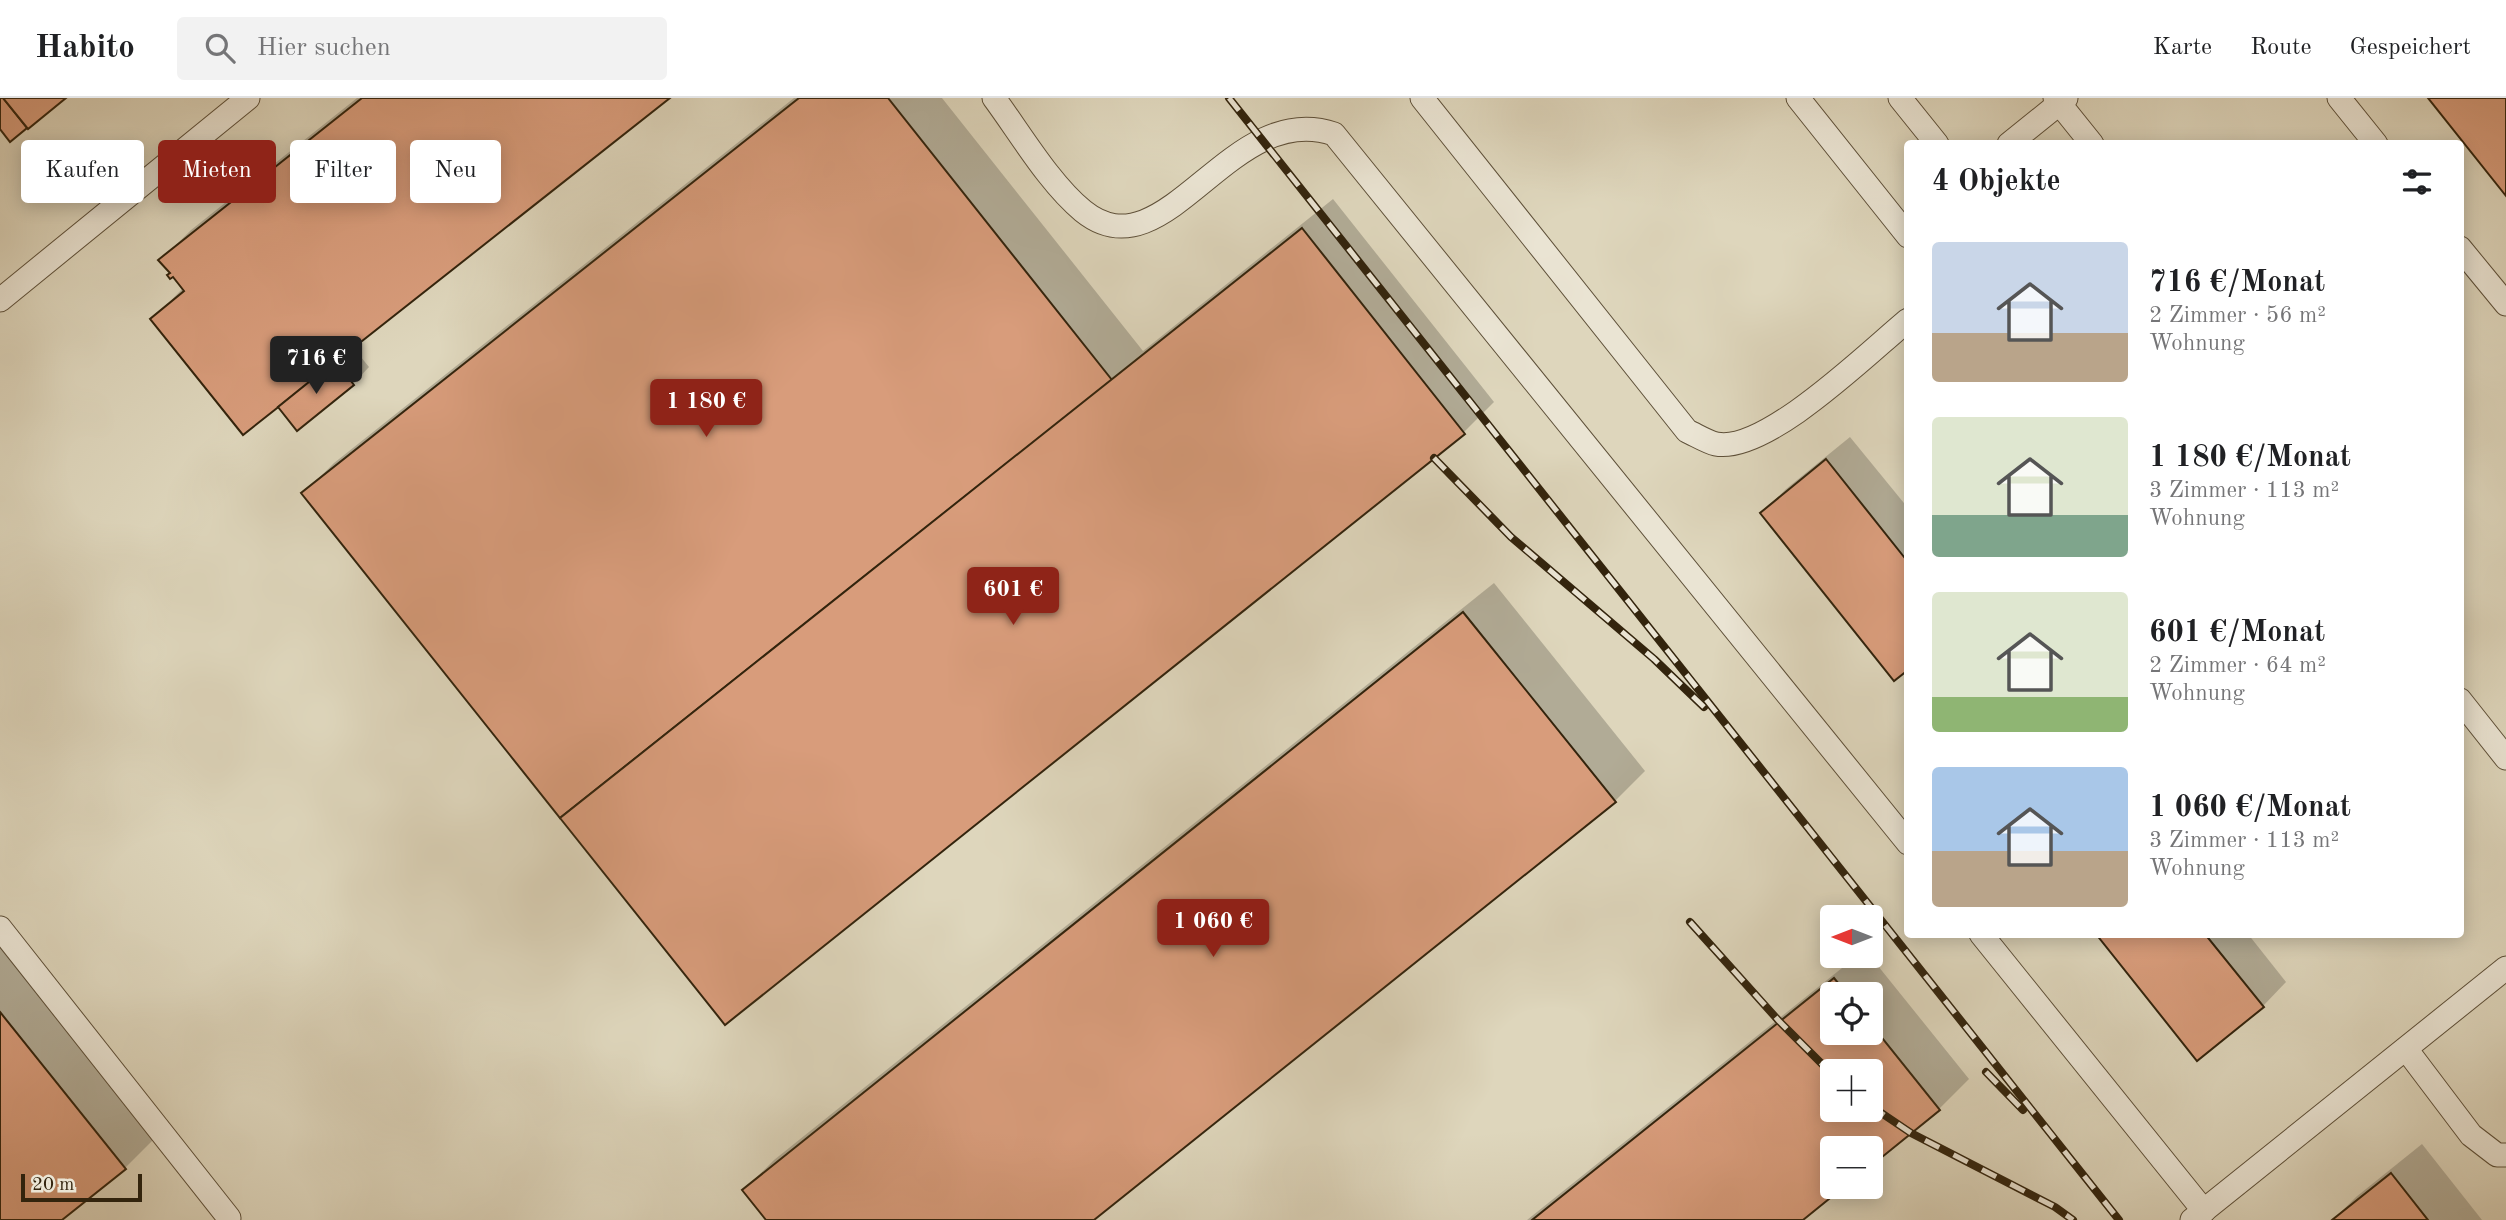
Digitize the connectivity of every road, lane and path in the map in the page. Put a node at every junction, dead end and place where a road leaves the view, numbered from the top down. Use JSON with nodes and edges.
{"nodes":[{"id":1,"x":248,"y":98,"type":"edge"},
{"id":2,"x":993,"y":98,"type":"edge"},
{"id":3,"x":1422,"y":98,"type":"edge"},
{"id":4,"x":1798,"y":98,"type":"edge"},
{"id":5,"x":1900,"y":98,"type":"edge"},
{"id":6,"x":2339,"y":98,"type":"edge"},
{"id":7,"x":2060,"y":100,"type":"edge"},
{"id":8,"x":1934,"y":140,"type":"edge"},
{"id":9,"x":2014,"y":140,"type":"edge"},
{"id":10,"x":2089,"y":140,"type":"edge"},
{"id":11,"x":2373,"y":140,"type":"edge"},
{"id":12,"x":1904,"y":231,"type":"edge"},
{"id":13,"x":2464,"y":253,"type":"edge"},
{"id":14,"x":0,"y":300,"type":"edge"},
{"id":15,"x":2506,"y":304,"type":"edge"},
{"id":16,"x":1904,"y":323,"type":"edge"},
{"id":17,"x":2464,"y":705,"type":"edge"},
{"id":18,"x":2506,"y":758,"type":"edge"},
{"id":19,"x":1904,"y":838,"type":"edge"},
{"id":20,"x":0,"y":928,"type":"edge"},
{"id":21,"x":1984,"y":938,"type":"edge"},
{"id":22,"x":2506,"y":968,"type":"edge"},
{"id":23,"x":2406,"y":1049,"type":"junction"},
{"id":24,"x":2506,"y":1155,"type":"edge"},
{"id":25,"x":2198,"y":1217,"type":"edge"},
{"id":26,"x":229,"y":1219,"type":"edge"}],
"edges":[{"from":1,"to":14,"type":"lane"},
{"from":2,"to":19,"type":"lane"},
{"from":3,"to":16,"type":"lane"},
{"from":4,"to":12,"type":"lane"},
{"from":5,"to":8,"type":"lane"},
{"from":6,"to":11,"type":"lane"},
{"from":7,"to":9,"type":"lane"},
{"from":7,"to":10,"type":"lane"},
{"from":13,"to":15,"type":"lane"},
{"from":17,"to":18,"type":"lane"},
{"from":20,"to":26,"type":"lane"},
{"from":21,"to":25,"type":"lane"},
{"from":22,"to":23,"type":"lane"},
{"from":23,"to":24,"type":"lane"},
{"from":23,"to":25,"type":"lane"}]}
